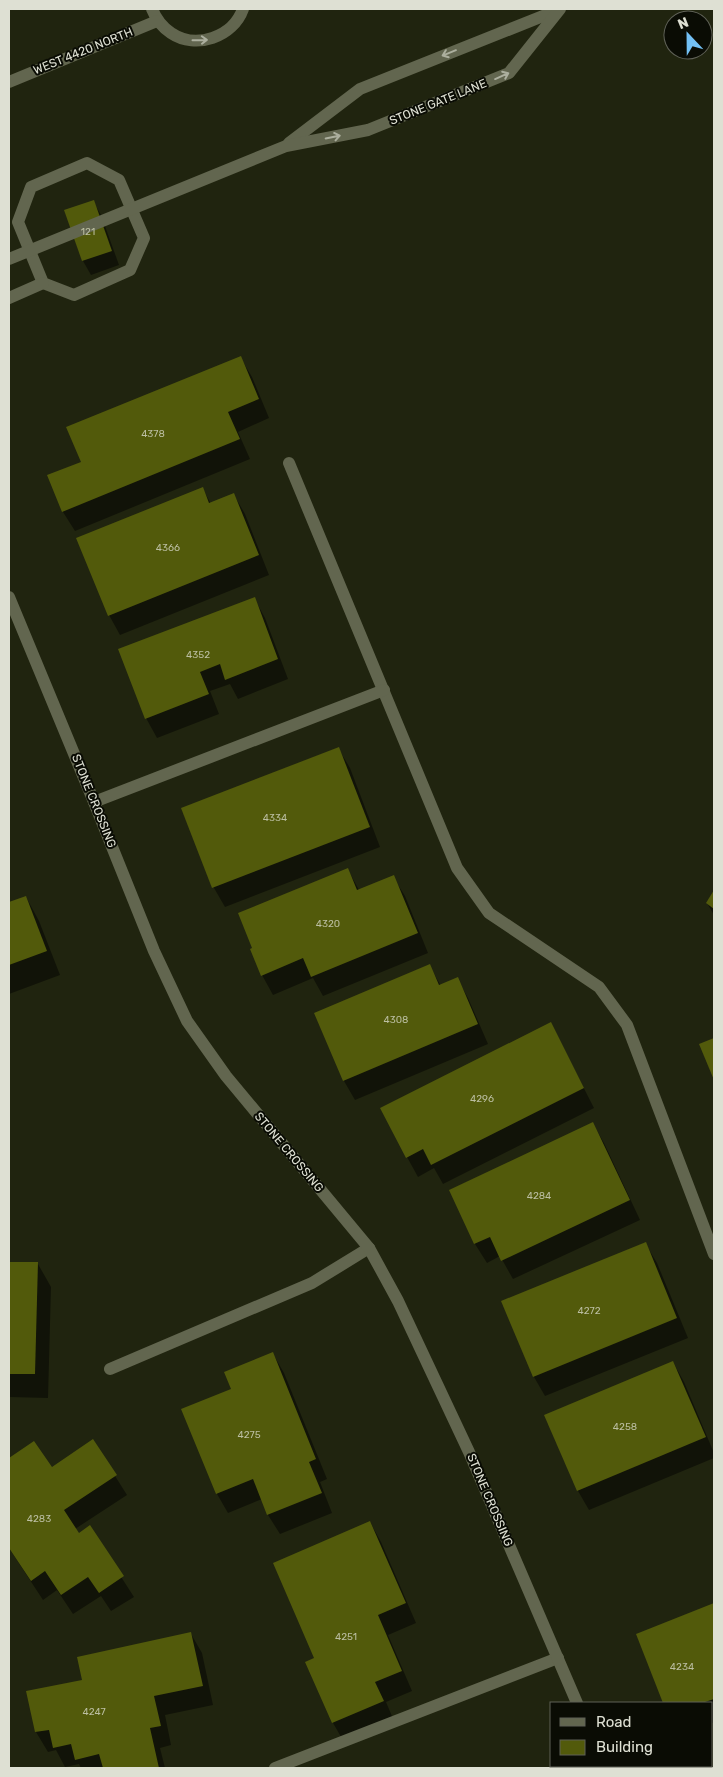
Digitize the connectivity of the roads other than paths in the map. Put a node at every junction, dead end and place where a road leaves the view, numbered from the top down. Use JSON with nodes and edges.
{"nodes":[{"id":1,"x":152,"y":9,"type":"edge"},
{"id":2,"x":243,"y":9,"type":"edge"},
{"id":3,"x":560,"y":9,"type":"edge"},
{"id":4,"x":157,"y":21,"type":"junction"},
{"id":5,"x":9,"y":82,"type":"edge"},
{"id":6,"x":286,"y":146,"type":"junction"},
{"id":7,"x":132,"y":209,"type":"junction"},
{"id":8,"x":29,"y":251,"type":"junction"},
{"id":9,"x":9,"y":259,"type":"edge"},
{"id":10,"x":43,"y":283,"type":"junction"},
{"id":11,"x":9,"y":298,"type":"edge"},
{"id":12,"x":289,"y":463,"type":"dead end"},
{"id":13,"x":9,"y":597,"type":"edge"},
{"id":14,"x":384,"y":690,"type":"junction"},
{"id":15,"x":94,"y":802,"type":"junction"},
{"id":16,"x":369,"y":1248,"type":"junction"},
{"id":17,"x":714,"y":1254,"type":"edge"},
{"id":18,"x":110,"y":1368,"type":"dead end"},
{"id":19,"x":558,"y":1658,"type":"junction"},
{"id":20,"x":577,"y":1702,"type":"edge"},
{"id":21,"x":275,"y":1768,"type":"edge"}],
"edges":[{"from":1,"to":4,"type":"street"},
{"from":4,"to":2,"type":"street","one_way":true},
{"from":3,"to":6,"type":"street","name":"STONE GATE LANE","one_way":true},
{"from":6,"to":3,"type":"street","name":"STONE GATE LANE","one_way":true},
{"from":4,"to":5,"type":"street","name":"WEST 4420 NORTH"},
{"from":6,"to":7,"type":"street","name":"STONE GATE LANE"},
{"from":7,"to":8,"type":"street","name":"STONE GATE LANE"},
{"from":7,"to":8,"type":"street"},
{"from":7,"to":10,"type":"street"},
{"from":8,"to":9,"type":"street","name":"STONE GATE LANE"},
{"from":8,"to":10,"type":"street"},
{"from":10,"to":11,"type":"street"},
{"from":12,"to":14,"type":"street"},
{"from":13,"to":15,"type":"street","name":"STONE CROSSING"},
{"from":14,"to":15,"type":"street"},
{"from":14,"to":17,"type":"street"},
{"from":15,"to":16,"type":"street","name":"STONE CROSSING"},
{"from":16,"to":18,"type":"street"},
{"from":16,"to":19,"type":"street","name":"STONE CROSSING"},
{"from":19,"to":20,"type":"street","name":"STONE CROSSING"},
{"from":19,"to":21,"type":"street"}]}
